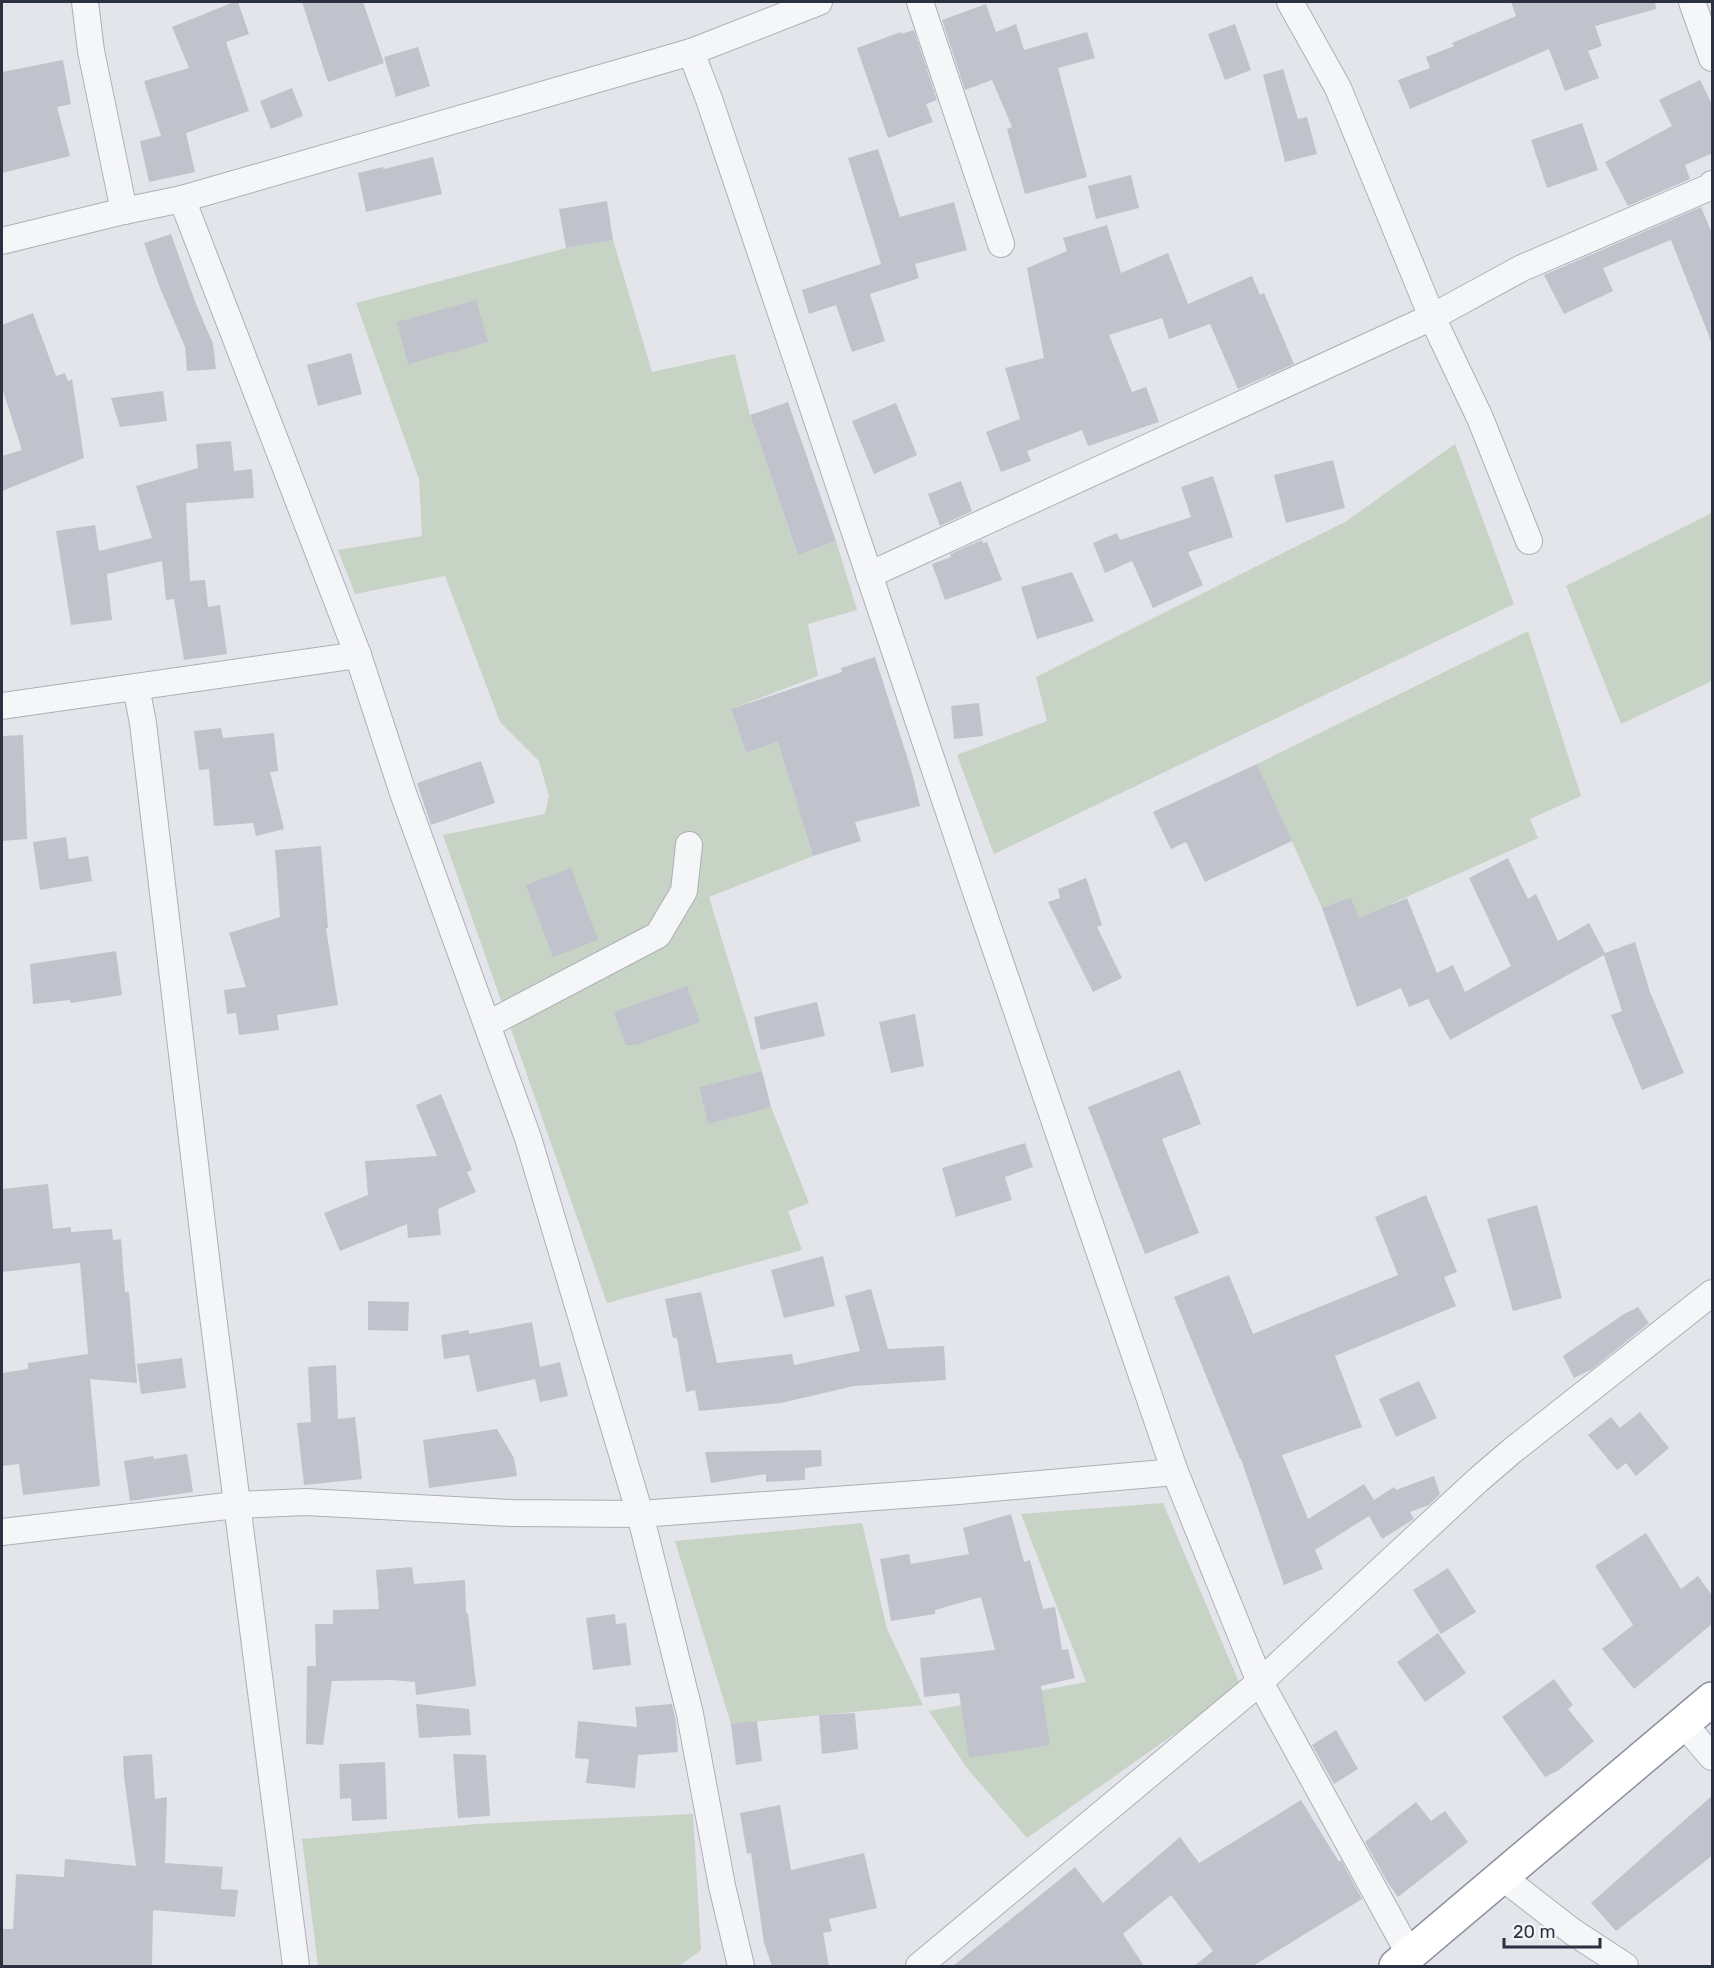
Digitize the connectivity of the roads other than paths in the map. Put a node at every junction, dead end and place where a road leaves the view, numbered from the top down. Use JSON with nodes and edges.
{"nodes":[{"id":1,"x":85,"y":2,"type":"edge"},
{"id":2,"x":819,"y":2,"type":"edge"},
{"id":3,"x":920,"y":2,"type":"edge"},
{"id":4,"x":1290,"y":2,"type":"edge"},
{"id":5,"x":1692,"y":2,"type":"edge"},
{"id":6,"x":691,"y":52,"type":"junction"},
{"id":7,"x":1713,"y":58,"type":"edge"},
{"id":8,"x":1713,"y":183,"type":"edge"},
{"id":9,"x":182,"y":199,"type":"junction"},
{"id":10,"x":124,"y":211,"type":"junction"},
{"id":11,"x":2,"y":241,"type":"edge"},
{"id":12,"x":1001,"y":244,"type":"dead end"},
{"id":13,"x":1432,"y":317,"type":"junction"},
{"id":14,"x":1529,"y":541,"type":"dead end"},
{"id":15,"x":869,"y":575,"type":"junction"},
{"id":16,"x":358,"y":655,"type":"junction"},
{"id":17,"x":136,"y":687,"type":"junction"},
{"id":18,"x":2,"y":706,"type":"edge"},
{"id":19,"x":689,"y":845,"type":"dead end"},
{"id":20,"x":487,"y":1023,"type":"junction"},
{"id":21,"x":1713,"y":1293,"type":"edge"},
{"id":22,"x":1175,"y":1472,"type":"junction"},
{"id":23,"x":236,"y":1505,"type":"junction"},
{"id":24,"x":640,"y":1514,"type":"junction"},
{"id":25,"x":2,"y":1532,"type":"edge"},
{"id":26,"x":1260,"y":1683,"type":"junction"},
{"id":27,"x":1713,"y":1699,"type":"edge"},
{"id":28,"x":1683,"y":1723,"type":"junction"},
{"id":29,"x":1713,"y":1757,"type":"edge"},
{"id":30,"x":1502,"y":1877,"type":"junction"},
{"id":31,"x":1403,"y":1961,"type":"edge"},
{"id":32,"x":296,"y":1966,"type":"edge"},
{"id":33,"x":741,"y":1966,"type":"edge"},
{"id":34,"x":919,"y":1966,"type":"edge"},
{"id":35,"x":1625,"y":1966,"type":"edge"}],
"edges":[{"from":1,"to":10,"type":"street"},
{"from":2,"to":6,"type":"street"},
{"from":3,"to":12,"type":"street"},
{"from":4,"to":13,"type":"street"},
{"from":5,"to":7,"type":"street"},
{"from":6,"to":9,"type":"street"},
{"from":6,"to":15,"type":"street"},
{"from":8,"to":13,"type":"street"},
{"from":9,"to":10,"type":"street"},
{"from":9,"to":16,"type":"street"},
{"from":10,"to":11,"type":"street"},
{"from":13,"to":14,"type":"street"},
{"from":13,"to":15,"type":"street"},
{"from":15,"to":22,"type":"street"},
{"from":16,"to":17,"type":"street"},
{"from":16,"to":20,"type":"street"},
{"from":17,"to":18,"type":"street"},
{"from":17,"to":23,"type":"street"},
{"from":19,"to":20,"type":"street"},
{"from":20,"to":24,"type":"street"},
{"from":21,"to":26,"type":"street"},
{"from":22,"to":24,"type":"street"},
{"from":22,"to":26,"type":"street"},
{"from":23,"to":24,"type":"street"},
{"from":23,"to":25,"type":"street"},
{"from":23,"to":32,"type":"street"},
{"from":24,"to":33,"type":"street"},
{"from":26,"to":31,"type":"street"},
{"from":26,"to":34,"type":"street"},
{"from":27,"to":28,"type":"highway"},
{"from":28,"to":29,"type":"street"},
{"from":28,"to":30,"type":"highway"},
{"from":30,"to":31,"type":"highway"},
{"from":30,"to":35,"type":"street"}]}
